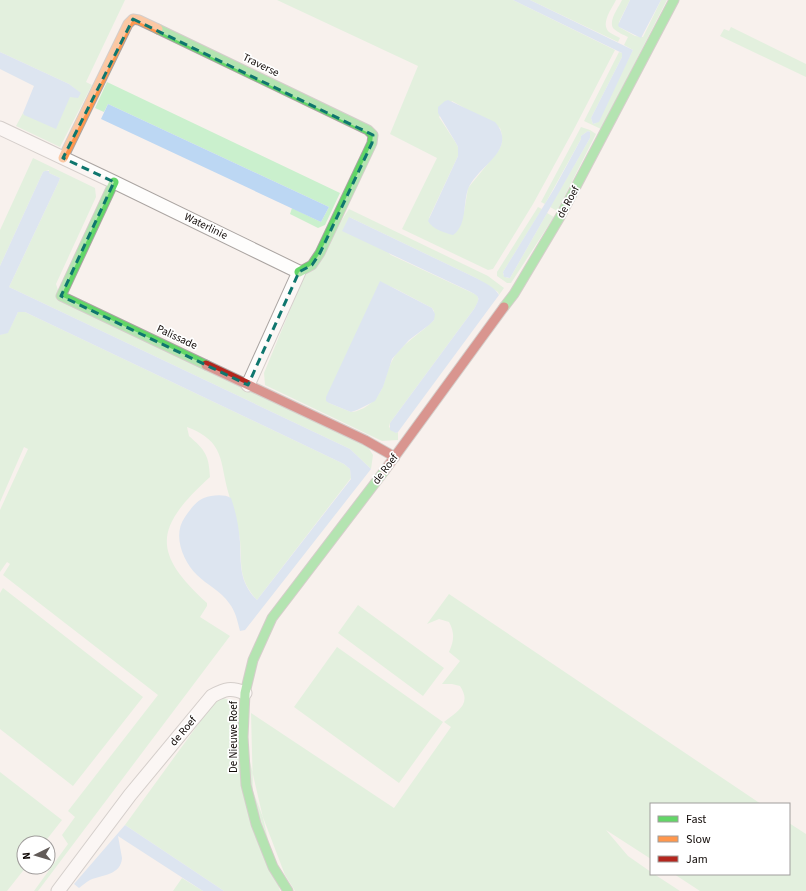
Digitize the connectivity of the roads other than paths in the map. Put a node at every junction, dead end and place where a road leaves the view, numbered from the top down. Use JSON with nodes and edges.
{"nodes":[{"id":1,"x":674,"y":0,"type":"edge"},
{"id":2,"x":0,"y":128,"type":"edge"},
{"id":3,"x":63,"y":158,"type":"junction"},
{"id":4,"x":114,"y":182,"type":"junction"},
{"id":5,"x":299,"y":272,"type":"junction"},
{"id":6,"x":248,"y":384,"type":"junction"},
{"id":7,"x":395,"y":457,"type":"junction"},
{"id":8,"x":245,"y":693,"type":"junction"},
{"id":9,"x":58,"y":891,"type":"edge"},
{"id":10,"x":288,"y":891,"type":"edge"}],
"edges":[{"from":1,"to":7,"type":"street","name":"de Roef"},
{"from":2,"to":3,"type":"street","name":"Waterlinie"},
{"from":3,"to":4,"type":"street","name":"Waterlinie"},
{"from":3,"to":5,"type":"street","name":"Traverse"},
{"from":4,"to":5,"type":"street","name":"Waterlinie"},
{"from":4,"to":6,"type":"street","name":"Palissade"},
{"from":5,"to":6,"type":"street"},
{"from":6,"to":7,"type":"street","name":"Palissade"},
{"from":7,"to":8,"type":"street","name":"de Roef"},
{"from":8,"to":9,"type":"street","name":"de Roef"},
{"from":8,"to":10,"type":"street","name":"De Nieuwe Roef"}]}
